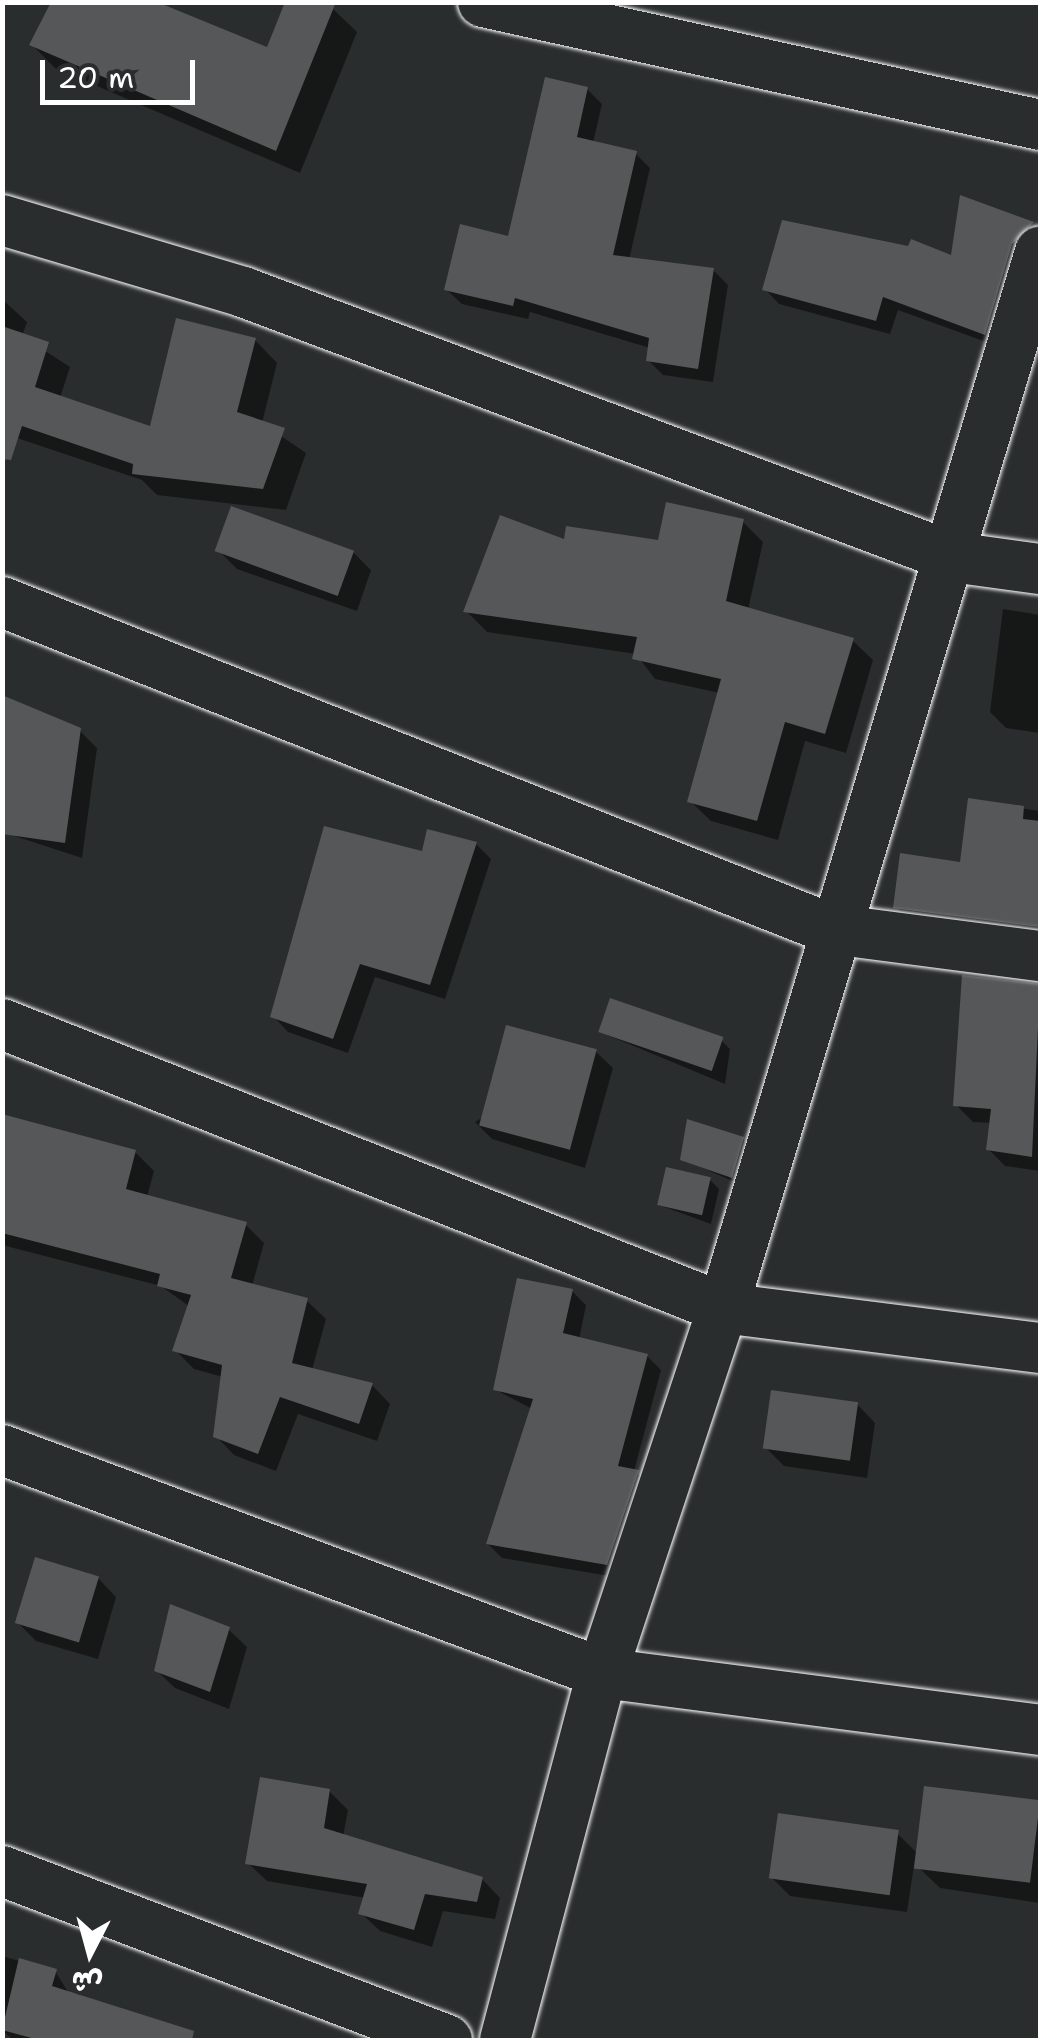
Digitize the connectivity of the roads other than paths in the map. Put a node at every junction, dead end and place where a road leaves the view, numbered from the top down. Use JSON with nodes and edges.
{"nodes":[{"id":1,"x":483,"y":2,"type":"edge"},
{"id":2,"x":1040,"y":125,"type":"edge"},
{"id":3,"x":2,"y":220,"type":"edge"},
{"id":4,"x":1040,"y":252,"type":"edge"},
{"id":5,"x":952,"y":557,"type":"junction"},
{"id":6,"x":1040,"y":568,"type":"edge"},
{"id":7,"x":2,"y":602,"type":"edge"},
{"id":8,"x":831,"y":929,"type":"junction"},
{"id":9,"x":1040,"y":956,"type":"edge"},
{"id":10,"x":2,"y":1024,"type":"edge"},
{"id":11,"x":723,"y":1308,"type":"junction"},
{"id":12,"x":1040,"y":1348,"type":"edge"},
{"id":13,"x":2,"y":1450,"type":"edge"},
{"id":14,"x":602,"y":1673,"type":"junction"},
{"id":15,"x":1040,"y":1730,"type":"edge"},
{"id":16,"x":2,"y":1870,"type":"edge"},
{"id":17,"x":447,"y":2040,"type":"edge"},
{"id":18,"x":505,"y":2040,"type":"edge"}],
"edges":[{"from":1,"to":2,"type":"street"},
{"from":3,"to":5,"type":"street"},
{"from":4,"to":5,"type":"street"},
{"from":5,"to":6,"type":"street"},
{"from":5,"to":8,"type":"street"},
{"from":7,"to":8,"type":"street"},
{"from":8,"to":9,"type":"street"},
{"from":8,"to":11,"type":"street"},
{"from":10,"to":11,"type":"street"},
{"from":11,"to":12,"type":"street"},
{"from":11,"to":14,"type":"street"},
{"from":13,"to":14,"type":"street"},
{"from":14,"to":15,"type":"street"},
{"from":14,"to":18,"type":"street"},
{"from":16,"to":17,"type":"street"}]}
